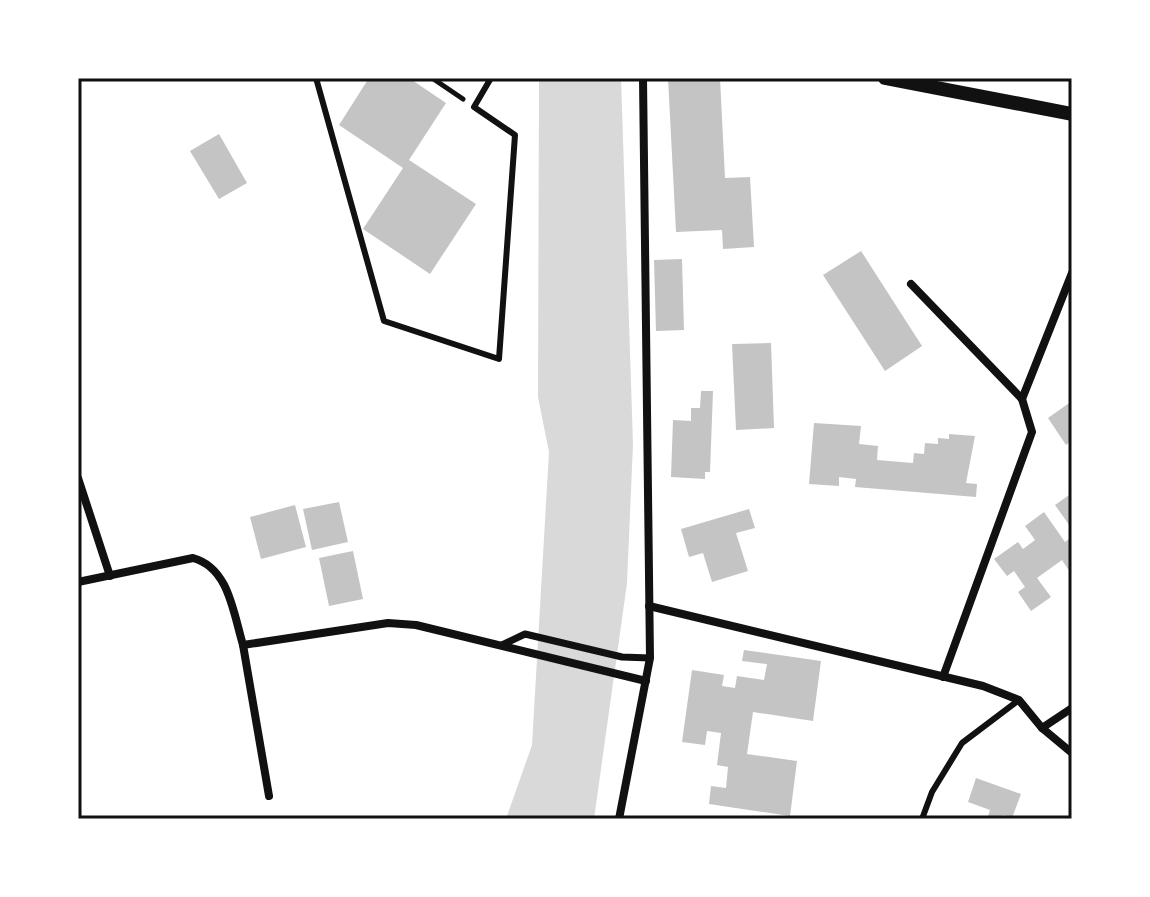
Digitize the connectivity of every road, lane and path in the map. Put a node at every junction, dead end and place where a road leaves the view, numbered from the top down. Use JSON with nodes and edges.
{"nodes":[{"id":1,"x":316,"y":78,"type":"edge"},
{"id":2,"x":432,"y":78,"type":"edge"},
{"id":3,"x":491,"y":78,"type":"edge"},
{"id":4,"x":643,"y":78,"type":"edge"},
{"id":5,"x":885,"y":78,"type":"edge"},
{"id":6,"x":474,"y":107,"type":"junction"},
{"id":7,"x":1072,"y":114,"type":"edge"},
{"id":8,"x":1072,"y":273,"type":"edge"},
{"id":9,"x":911,"y":284,"type":"dead end"},
{"id":10,"x":1022,"y":399,"type":"junction"},
{"id":11,"x":78,"y":478,"type":"edge"},
{"id":12,"x":110,"y":576,"type":"junction"},
{"id":13,"x":78,"y":582,"type":"edge"},
{"id":14,"x":649,"y":606,"type":"junction"},
{"id":15,"x":243,"y":645,"type":"junction"},
{"id":16,"x":502,"y":645,"type":"junction"},
{"id":17,"x":650,"y":658,"type":"junction"},
{"id":18,"x":943,"y":677,"type":"junction"},
{"id":19,"x":646,"y":681,"type":"junction"},
{"id":20,"x":1019,"y":700,"type":"junction"},
{"id":21,"x":1072,"y":708,"type":"edge"},
{"id":22,"x":1042,"y":728,"type":"junction"},
{"id":23,"x":1072,"y":753,"type":"edge"},
{"id":24,"x":269,"y":796,"type":"dead end"},
{"id":25,"x":619,"y":819,"type":"edge"},
{"id":26,"x":922,"y":819,"type":"edge"}],
"edges":[{"from":1,"to":6,"type":"lane"},
{"from":2,"to":6,"type":"path"},
{"from":3,"to":6,"type":"lane"},
{"from":4,"to":14,"type":"street"},
{"from":5,"to":7,"type":"street"},
{"from":8,"to":10,"type":"street"},
{"from":9,"to":10,"type":"street"},
{"from":10,"to":18,"type":"street"},
{"from":11,"to":12,"type":"street"},
{"from":12,"to":13,"type":"street"},
{"from":12,"to":15,"type":"street"},
{"from":14,"to":17,"type":"street"},
{"from":14,"to":18,"type":"street"},
{"from":15,"to":16,"type":"street"},
{"from":15,"to":24,"type":"street"},
{"from":16,"to":17,"type":"street"},
{"from":16,"to":19,"type":"street"},
{"from":17,"to":19,"type":"street"},
{"from":18,"to":20,"type":"street"},
{"from":19,"to":25,"type":"street"},
{"from":20,"to":22,"type":"street"},
{"from":20,"to":26,"type":"lane"},
{"from":21,"to":22,"type":"street"},
{"from":22,"to":23,"type":"street"}]}
